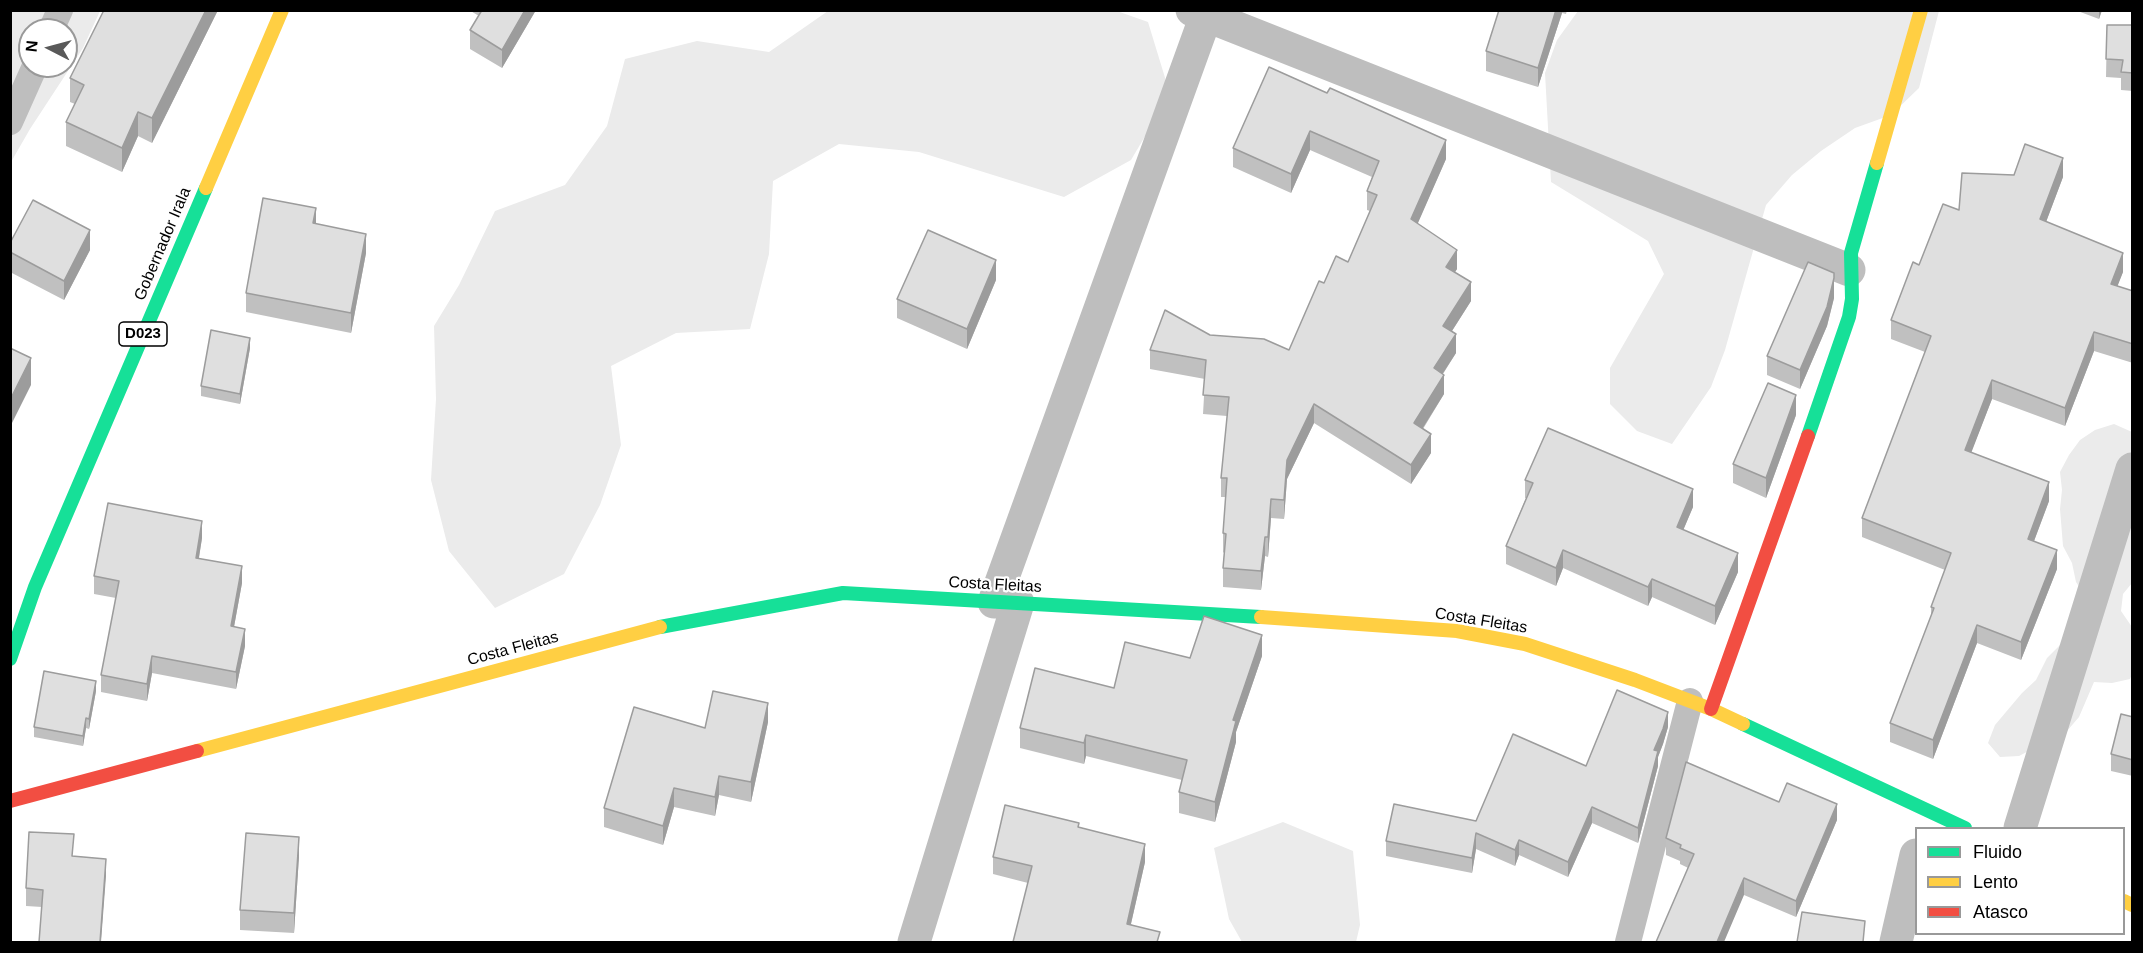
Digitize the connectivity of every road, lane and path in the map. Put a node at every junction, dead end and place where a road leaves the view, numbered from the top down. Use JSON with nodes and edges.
{"nodes":[{"id":1,"x":282,"y":10,"type":"edge"},
{"id":2,"x":1921,"y":10,"type":"edge"},
{"id":3,"x":1202,"y":13,"type":"edge"},
{"id":4,"x":30,"y":78,"type":"edge"},
{"id":5,"x":10,"y":122,"type":"edge"},
{"id":6,"x":1849,"y":270,"type":"junction"},
{"id":7,"x":2133,"y":469,"type":"edge"},
{"id":8,"x":1006,"y":602,"type":"junction"},
{"id":9,"x":10,"y":659,"type":"edge"},
{"id":10,"x":1701,"y":705,"type":"junction"},
{"id":11,"x":10,"y":801,"type":"edge"},
{"id":12,"x":1925,"y":820,"type":"edge"},
{"id":13,"x":1960,"y":827,"type":"edge"},
{"id":14,"x":2020,"y":827,"type":"edge"},
{"id":15,"x":1915,"y":863,"type":"edge"},
{"id":16,"x":914,"y":942,"type":"edge"},
{"id":17,"x":1628,"y":942,"type":"edge"},
{"id":18,"x":1896,"y":942,"type":"edge"}],
"edges":[{"from":1,"to":9,"type":"main road","name":"Gobernador Irala","number":"D023"},
{"from":2,"to":6,"type":"main road"},
{"from":3,"to":6,"type":"street"},
{"from":3,"to":8,"type":"street"},
{"from":4,"to":5,"type":"lane"},
{"from":6,"to":10,"type":"main road"},
{"from":7,"to":14,"type":"street"},
{"from":8,"to":10,"type":"main road","name":"Costa Fleitas"},
{"from":8,"to":11,"type":"main road","name":"Costa Fleitas"},
{"from":8,"to":16,"type":"street"},
{"from":10,"to":12,"type":"main road","name":"Costa Fleitas"},
{"from":10,"to":17,"type":"lane"},
{"from":12,"to":13,"type":"main road","name":"Costa Fleitas"},
{"from":15,"to":18,"type":"street"}]}
